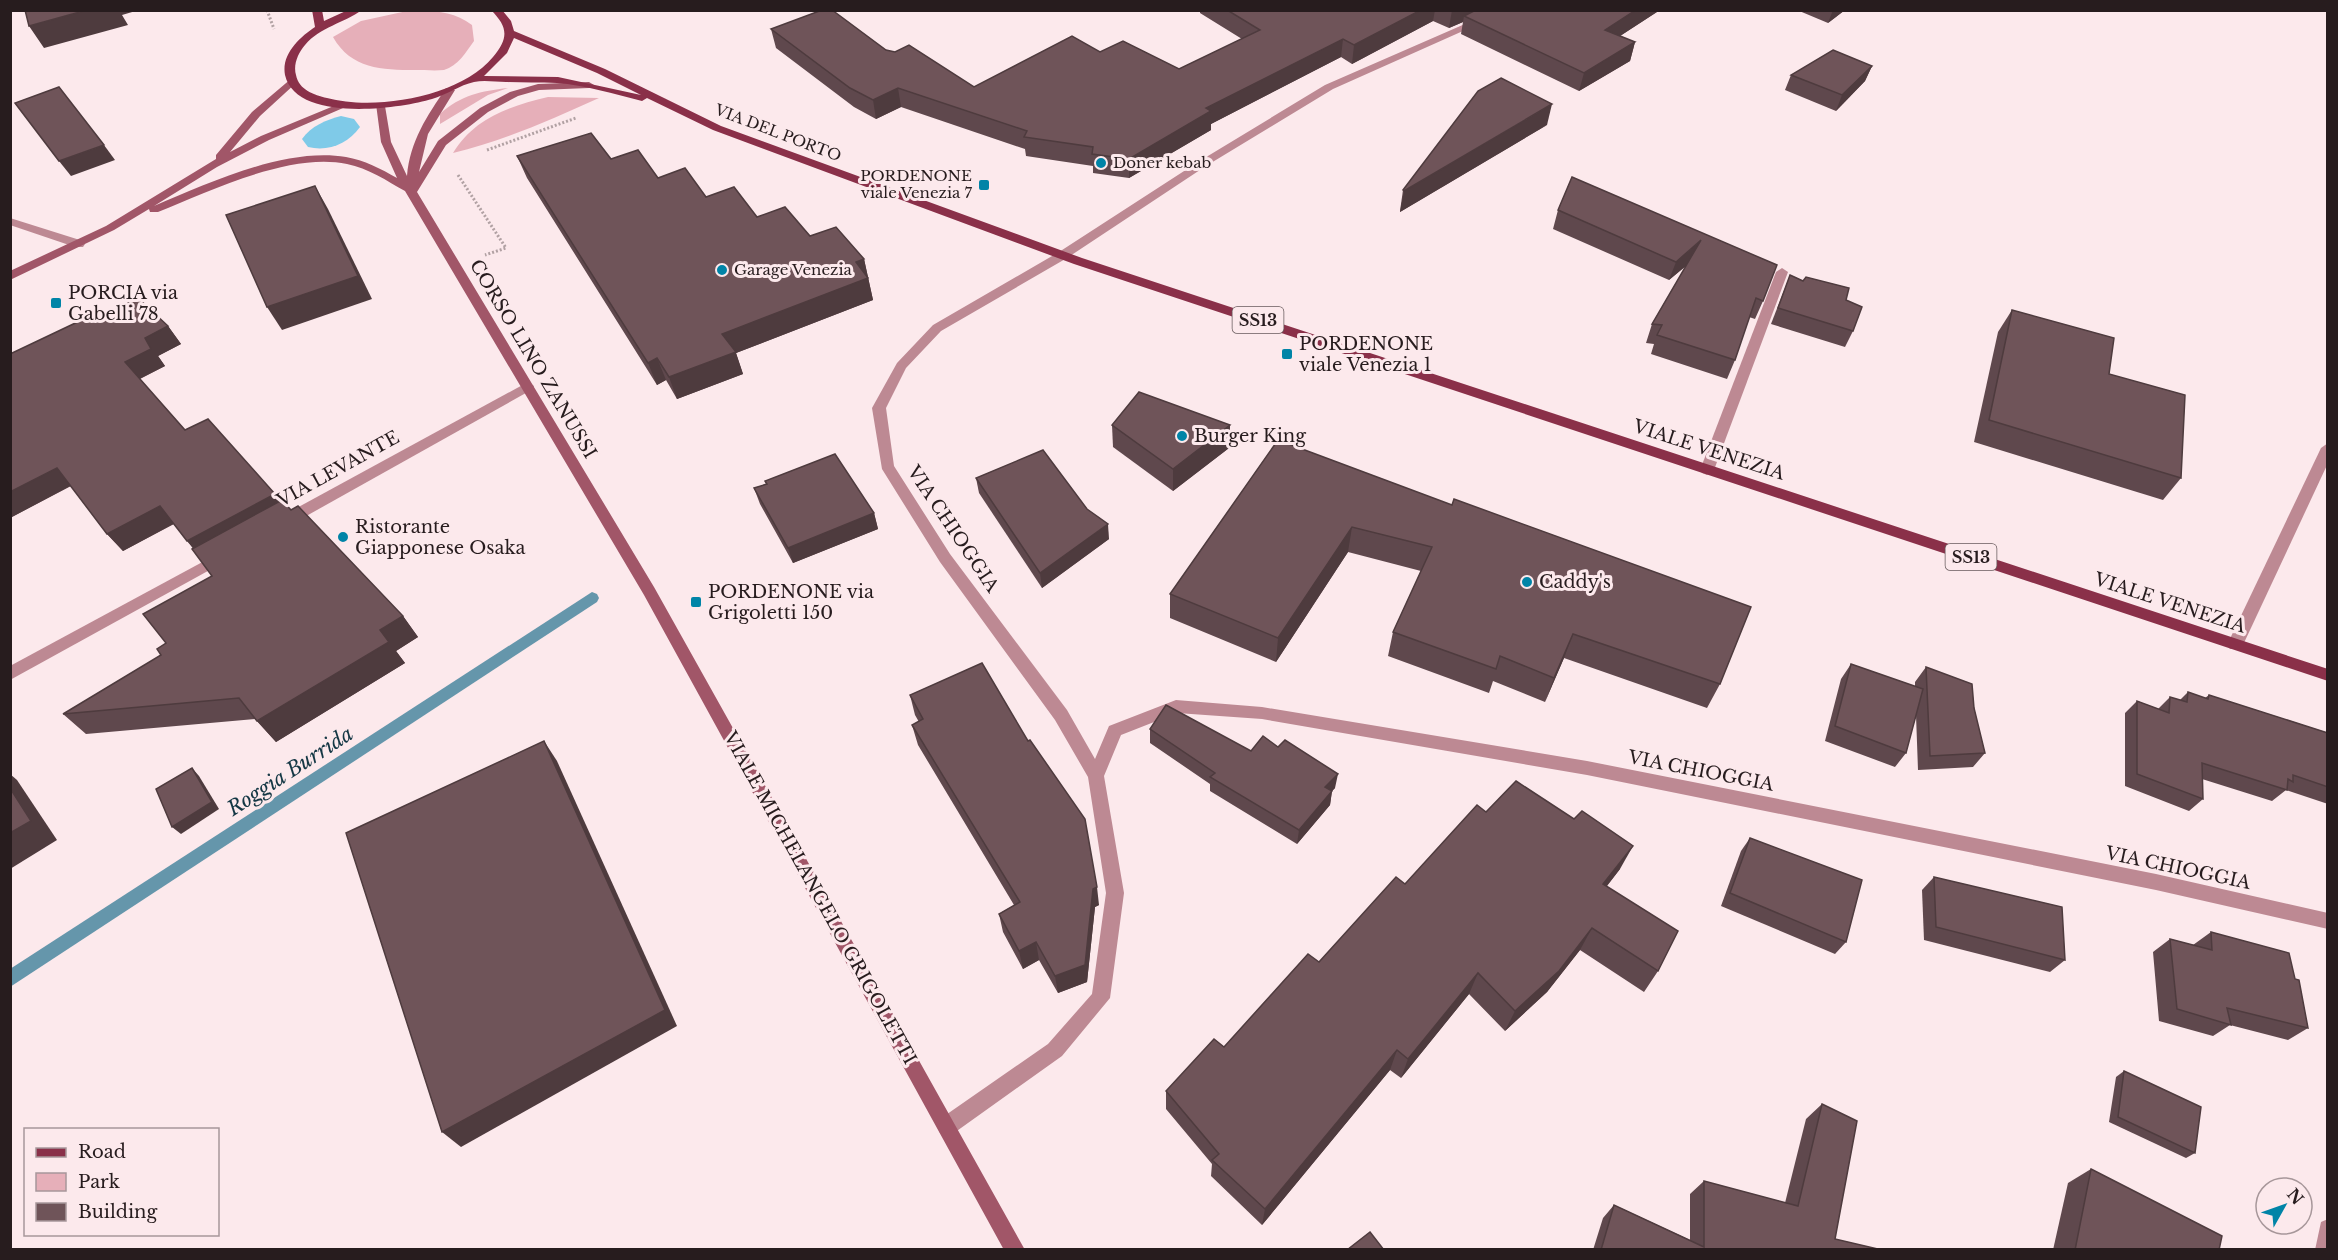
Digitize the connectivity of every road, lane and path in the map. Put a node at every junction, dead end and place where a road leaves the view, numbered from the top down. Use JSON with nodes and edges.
{"nodes":[{"id":1,"x":317,"y":10,"type":"edge"},
{"id":2,"x":358,"y":10,"type":"edge"},
{"id":3,"x":1506,"y":10,"type":"edge"},
{"id":4,"x":502,"y":12,"type":"edge"},
{"id":5,"x":320,"y":28,"type":"junction"},
{"id":6,"x":510,"y":33,"type":"junction"},
{"id":7,"x":473,"y":79,"type":"junction"},
{"id":8,"x":292,"y":81,"type":"junction"},
{"id":9,"x":589,"y":85,"type":"junction"},
{"id":10,"x":450,"y":90,"type":"junction"},
{"id":11,"x":345,"y":105,"type":"junction"},
{"id":12,"x":380,"y":106,"type":"junction"},
{"id":13,"x":671,"y":106,"type":"junction"},
{"id":14,"x":582,"y":116,"type":"dead end"},
{"id":15,"x":483,"y":151,"type":"dead end"},
{"id":16,"x":213,"y":165,"type":"junction"},
{"id":17,"x":456,"y":172,"type":"dead end"},
{"id":18,"x":412,"y":191,"type":"junction"},
{"id":19,"x":10,"y":221,"type":"edge"},
{"id":20,"x":110,"y":228,"type":"junction"},
{"id":21,"x":79,"y":244,"type":"junction"},
{"id":22,"x":1063,"y":255,"type":"junction"},
{"id":23,"x":1078,"y":261,"type":"joint"},
{"id":24,"x":456,"y":266,"type":"junction"},
{"id":25,"x":1782,"y":272,"type":"dead end"},
{"id":26,"x":10,"y":276,"type":"edge"},
{"id":27,"x":528,"y":386,"type":"junction"},
{"id":28,"x":2328,"y":448,"type":"edge"},
{"id":29,"x":1707,"y":470,"type":"junction"},
{"id":30,"x":269,"y":530,"type":"edge"},
{"id":31,"x":623,"y":546,"type":"joint"},
{"id":32,"x":238,"y":548,"type":"edge"},
{"id":33,"x":2235,"y":645,"type":"junction"},
{"id":34,"x":10,"y":674,"type":"edge"},
{"id":35,"x":2328,"y":675,"type":"edge"},
{"id":36,"x":1096,"y":776,"type":"junction"},
{"id":37,"x":2328,"y":921,"type":"edge"},
{"id":38,"x":947,"y":1126,"type":"junction"},
{"id":39,"x":2328,"y":1229,"type":"edge"},
{"id":40,"x":1015,"y":1250,"type":"edge"},
{"id":41,"x":2325,"y":1250,"type":"edge"}],
"edges":[{"from":1,"to":5,"type":"main road"},
{"from":2,"to":5,"type":"main road"},
{"from":3,"to":22,"type":"street","name":"VIA CHIOGGIA"},
{"from":4,"to":6,"type":"main road"},
{"from":5,"to":8,"type":"main road"},
{"from":6,"to":7,"type":"main road"},
{"from":6,"to":13,"type":"main road","name":"VIA DEL PORTO"},
{"from":7,"to":9,"type":"main road","name":"VIA DEL PORTO"},
{"from":7,"to":10,"type":"main road"},
{"from":8,"to":11,"type":"main road"},
{"from":8,"to":16,"type":"main road"},
{"from":9,"to":13,"type":"main road","name":"VIA DEL PORTO"},
{"from":9,"to":18,"type":"main road"},
{"from":10,"to":12,"type":"main road"},
{"from":10,"to":18,"type":"main road"},
{"from":11,"to":12,"type":"main road"},
{"from":11,"to":16,"type":"main road"},
{"from":12,"to":18,"type":"main road","name":"CORSO LINO ZANUSSI"},
{"from":13,"to":22,"type":"main road","name":"VIA DEL PORTO","number":"SS13"},
{"from":14,"to":15,"type":"path"},
{"from":16,"to":20,"type":"main road"},
{"from":17,"to":24,"type":"path"},
{"from":18,"to":20,"type":"main road"},
{"from":18,"to":24,"type":"main road","name":"CORSO LINO ZANUSSI"},
{"from":19,"to":21,"type":"street"},
{"from":20,"to":21,"type":"main road"},
{"from":21,"to":26,"type":"main road"},
{"from":22,"to":23,"type":"main road","name":"VIA DEL PORTO","number":"SS13"},
{"from":22,"to":36,"type":"street","name":"VIA CHIOGGIA"},
{"from":23,"to":29,"type":"main road","name":"VIALE VENEZIA","number":"SS13"},
{"from":24,"to":27,"type":"main road","name":"CORSO LINO ZANUSSI"},
{"from":25,"to":29,"type":"street"},
{"from":27,"to":30,"type":"street","name":"VIA LEVANTE"},
{"from":27,"to":31,"type":"main road","name":"CORSO LINO ZANUSSI"},
{"from":28,"to":33,"type":"street"},
{"from":29,"to":33,"type":"main road","name":"VIALE VENEZIA","number":"SS13"},
{"from":31,"to":38,"type":"main road","name":"VIALE MICHELANGELO GRIGOLETTI"},
{"from":32,"to":34,"type":"street"},
{"from":33,"to":35,"type":"main road","name":"VIALE VENEZIA","number":"SS13"},
{"from":36,"to":37,"type":"street","name":"VIA CHIOGGIA"},
{"from":36,"to":38,"type":"street","name":"VIA CHIOGGIA"},
{"from":38,"to":40,"type":"main road","name":"VIALE MICHELANGELO GRIGOLETTI"},
{"from":39,"to":41,"type":"street"}]}
